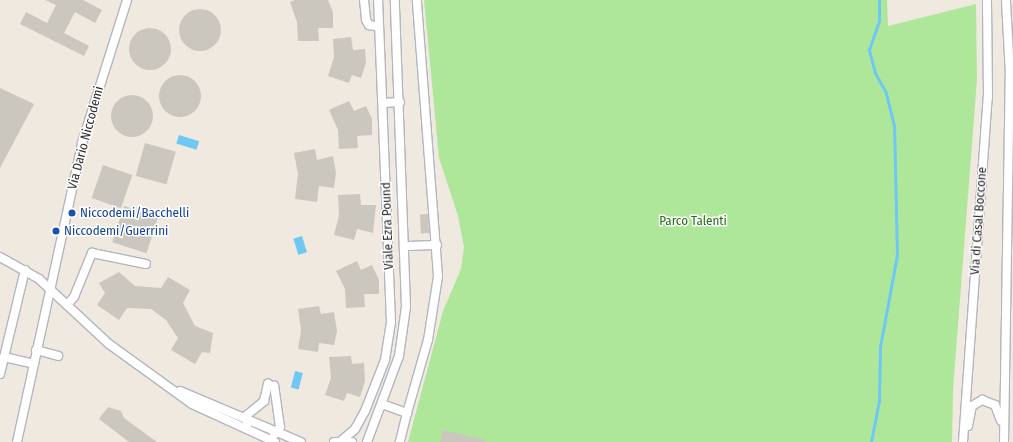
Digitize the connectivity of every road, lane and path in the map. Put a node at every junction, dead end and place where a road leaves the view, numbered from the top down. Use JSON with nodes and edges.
{"nodes":[{"id":1,"x":364,"y":0,"type":"edge"},
{"id":2,"x":378,"y":0,"type":"edge"},
{"id":3,"x":395,"y":0,"type":"edge"},
{"id":4,"x":417,"y":0,"type":"edge"},
{"id":5,"x":987,"y":0,"type":"edge"},
{"id":6,"x":1006,"y":0,"type":"edge"},
{"id":7,"x":124,"y":1,"type":"edge"},
{"id":8,"x":379,"y":27,"type":"junction"},
{"id":9,"x":400,"y":102,"type":"junction"},
{"id":10,"x":383,"y":103,"type":"junction"},
{"id":11,"x":437,"y":244,"type":"junction"},
{"id":12,"x":406,"y":246,"type":"junction"},
{"id":13,"x":0,"y":257,"type":"edge"},
{"id":14,"x":146,"y":264,"type":"dead end"},
{"id":15,"x":25,"y":270,"type":"junction"},
{"id":16,"x":50,"y":289,"type":"junction"},
{"id":17,"x":67,"y":305,"type":"junction"},
{"id":18,"x":36,"y":350,"type":"junction"},
{"id":19,"x":58,"y":356,"type":"dead end"},
{"id":20,"x":4,"y":357,"type":"junction"},
{"id":21,"x":34,"y":364,"type":"junction"},
{"id":22,"x":0,"y":374,"type":"edge"},
{"id":23,"x":168,"y":386,"type":"junction"},
{"id":24,"x":382,"y":404,"type":"junction"},
{"id":25,"x":407,"y":413,"type":"junction"},
{"id":26,"x":246,"y":420,"type":"junction"},
{"id":27,"x":248,"y":431,"type":"junction"},
{"id":28,"x":277,"y":433,"type":"junction"},
{"id":29,"x":342,"y":440,"type":"junction"},
{"id":30,"x":1004,"y":440,"type":"edge"},
{"id":31,"x":271,"y":441,"type":"edge"},
{"id":32,"x":18,"y":442,"type":"edge"},
{"id":33,"x":301,"y":442,"type":"edge"},
{"id":34,"x":334,"y":442,"type":"edge"},
{"id":35,"x":352,"y":442,"type":"edge"},
{"id":36,"x":367,"y":442,"type":"edge"},
{"id":37,"x":400,"y":442,"type":"edge"},
{"id":38,"x":964,"y":442,"type":"edge"}],
"edges":[{"from":1,"to":8,"type":"street"},
{"from":2,"to":8,"type":"street","name":"Viale Ezra Pound"},
{"from":3,"to":9,"type":"street","name":"Viale Ezra Pound"},
{"from":4,"to":11,"type":"street"},
{"from":5,"to":38,"type":"street","name":"Via di Casal Boccone"},
{"from":6,"to":30,"type":"street","name":"Via di Casal Boccone"},
{"from":7,"to":16,"type":"street","name":"Via Dario Niccodemi"},
{"from":8,"to":10,"type":"street","name":"Viale Ezra Pound"},
{"from":9,"to":10,"type":"street"},
{"from":9,"to":12,"type":"street","name":"Viale Ezra Pound"},
{"from":10,"to":29,"type":"street","name":"Viale Ezra Pound"},
{"from":11,"to":12,"type":"street"},
{"from":11,"to":25,"type":"street"},
{"from":12,"to":24,"type":"street","name":"Viale Ezra Pound"},
{"from":13,"to":15,"type":"street"},
{"from":14,"to":17,"type":"street"},
{"from":15,"to":16,"type":"street"},
{"from":15,"to":20,"type":"street"},
{"from":16,"to":17,"type":"street"},
{"from":16,"to":18,"type":"street","name":"Via Dario Niccodemi"},
{"from":17,"to":23,"type":"street"},
{"from":18,"to":19,"type":"street"},
{"from":18,"to":21,"type":"street","name":"Via Dario Niccodemi"},
{"from":20,"to":21,"type":"street"},
{"from":20,"to":22,"type":"street"},
{"from":21,"to":32,"type":"street","name":"Via Dario Niccodemi"},
{"from":23,"to":26,"type":"street"},
{"from":23,"to":27,"type":"street"},
{"from":24,"to":25,"type":"street"},
{"from":24,"to":36,"type":"street","name":"Viale Ezra Pound"},
{"from":25,"to":37,"type":"street"},
{"from":26,"to":27,"type":"street"},
{"from":26,"to":28,"type":"street"},
{"from":26,"to":28,"type":"street"},
{"from":27,"to":31,"type":"street"},
{"from":28,"to":31,"type":"street"},
{"from":28,"to":33,"type":"street"},
{"from":29,"to":34,"type":"street"},
{"from":29,"to":35,"type":"street"},
{"from":30,"to":38,"type":"street"}]}
